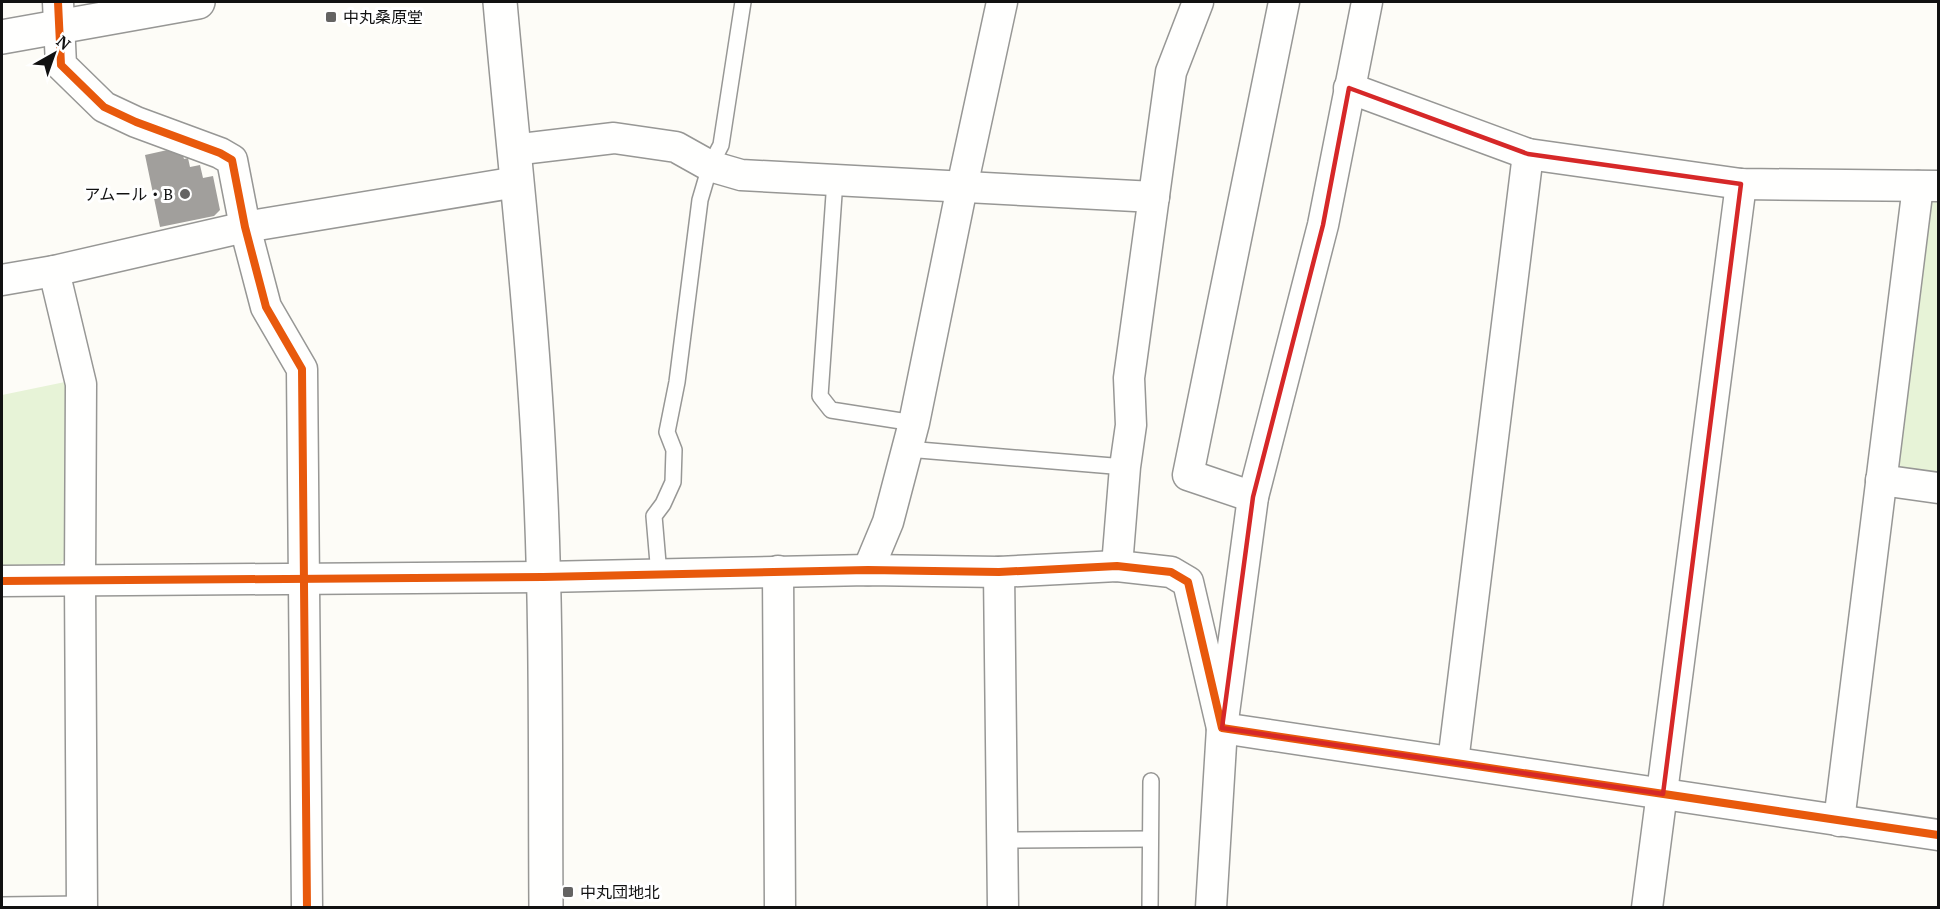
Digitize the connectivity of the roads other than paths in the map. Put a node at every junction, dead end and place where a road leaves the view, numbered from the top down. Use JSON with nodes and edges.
{"nodes":[{"id":1,"x":198,"y":2,"type":"edge"},
{"id":2,"x":500,"y":2,"type":"edge"},
{"id":3,"x":743,"y":2,"type":"edge"},
{"id":4,"x":1002,"y":2,"type":"edge"},
{"id":5,"x":1198,"y":2,"type":"edge"},
{"id":6,"x":1284,"y":2,"type":"edge"},
{"id":7,"x":1367,"y":2,"type":"edge"},
{"id":8,"x":59,"y":14,"type":"edge"},
{"id":9,"x":2,"y":37,"type":"edge"},
{"id":10,"x":1349,"y":88,"type":"junction"},
{"id":11,"x":1528,"y":154,"type":"junction"},
{"id":12,"x":515,"y":166,"type":"junction"},
{"id":13,"x":710,"y":166,"type":"junction"},
{"id":14,"x":835,"y":180,"type":"junction"},
{"id":15,"x":1741,"y":184,"type":"junction"},
{"id":16,"x":962,"y":186,"type":"junction"},
{"id":17,"x":1928,"y":186,"type":"edge"},
{"id":18,"x":1154,"y":197,"type":"junction"},
{"id":19,"x":245,"y":227,"type":"junction"},
{"id":20,"x":54,"y":271,"type":"junction"},
{"id":21,"x":2,"y":280,"type":"edge"},
{"id":22,"x":910,"y":436,"type":"junction"},
{"id":23,"x":1125,"y":467,"type":"junction"},
{"id":24,"x":1881,"y":480,"type":"junction"},
{"id":25,"x":1938,"y":488,"type":"edge"},
{"id":26,"x":1253,"y":497,"type":"junction"},
{"id":27,"x":1117,"y":566,"type":"junction"},
{"id":28,"x":868,"y":570,"type":"junction"},
{"id":29,"x":778,"y":571,"type":"junction"},
{"id":30,"x":999,"y":572,"type":"junction"},
{"id":31,"x":659,"y":574,"type":"junction"},
{"id":32,"x":543,"y":577,"type":"junction"},
{"id":33,"x":304,"y":578,"type":"junction"},
{"id":34,"x":80,"y":580,"type":"junction"},
{"id":35,"x":2,"y":581,"type":"edge"},
{"id":36,"x":1222,"y":728,"type":"junction"},
{"id":37,"x":1453,"y":762,"type":"junction"},
{"id":38,"x":1151,"y":781,"type":"dead end"},
{"id":39,"x":1663,"y":794,"type":"junction"},
{"id":40,"x":1839,"y":821,"type":"junction"},
{"id":41,"x":1938,"y":835,"type":"edge"},
{"id":42,"x":1150,"y":839,"type":"junction"},
{"id":43,"x":1002,"y":840,"type":"junction"},
{"id":44,"x":2,"y":905,"type":"edge"},
{"id":45,"x":82,"y":906,"type":"edge"},
{"id":46,"x":307,"y":908,"type":"edge"},
{"id":47,"x":546,"y":908,"type":"edge"},
{"id":48,"x":780,"y":908,"type":"edge"},
{"id":49,"x":1003,"y":908,"type":"edge"},
{"id":50,"x":1150,"y":908,"type":"edge"},
{"id":51,"x":1211,"y":908,"type":"edge"},
{"id":52,"x":1647,"y":908,"type":"edge"}],
"edges":[{"from":1,"to":8,"type":"street"},
{"from":2,"to":12,"type":"street"},
{"from":3,"to":13,"type":"lane"},
{"from":4,"to":16,"type":"street"},
{"from":5,"to":18,"type":"street"},
{"from":6,"to":26,"type":"street"},
{"from":7,"to":10,"type":"street"},
{"from":8,"to":9,"type":"street"},
{"from":8,"to":19,"type":"street"},
{"from":10,"to":11,"type":"street"},
{"from":10,"to":26,"type":"street"},
{"from":11,"to":15,"type":"street"},
{"from":11,"to":37,"type":"street"},
{"from":12,"to":13,"type":"street"},
{"from":12,"to":19,"type":"street"},
{"from":12,"to":32,"type":"street"},
{"from":13,"to":14,"type":"street"},
{"from":13,"to":31,"type":"lane"},
{"from":14,"to":16,"type":"street"},
{"from":14,"to":22,"type":"lane"},
{"from":15,"to":17,"type":"street"},
{"from":15,"to":39,"type":"street"},
{"from":16,"to":18,"type":"street"},
{"from":16,"to":22,"type":"street"},
{"from":17,"to":24,"type":"street"},
{"from":18,"to":23,"type":"street"},
{"from":19,"to":20,"type":"street"},
{"from":19,"to":33,"type":"street"},
{"from":20,"to":21,"type":"street"},
{"from":20,"to":34,"type":"street"},
{"from":22,"to":23,"type":"lane"},
{"from":22,"to":28,"type":"street"},
{"from":23,"to":27,"type":"street"},
{"from":24,"to":25,"type":"street"},
{"from":24,"to":40,"type":"street"},
{"from":26,"to":36,"type":"street"},
{"from":27,"to":30,"type":"street"},
{"from":27,"to":36,"type":"street"},
{"from":28,"to":29,"type":"street"},
{"from":28,"to":30,"type":"street"},
{"from":29,"to":31,"type":"street"},
{"from":29,"to":48,"type":"street"},
{"from":30,"to":43,"type":"street"},
{"from":31,"to":32,"type":"street"},
{"from":32,"to":33,"type":"street"},
{"from":32,"to":47,"type":"street"},
{"from":33,"to":34,"type":"street"},
{"from":33,"to":46,"type":"street"},
{"from":34,"to":35,"type":"street"},
{"from":34,"to":45,"type":"street"},
{"from":36,"to":37,"type":"street"},
{"from":36,"to":51,"type":"street"},
{"from":37,"to":39,"type":"street"},
{"from":38,"to":42,"type":"lane"},
{"from":39,"to":40,"type":"street"},
{"from":39,"to":52,"type":"street"},
{"from":40,"to":41,"type":"street"},
{"from":42,"to":43,"type":"lane"},
{"from":42,"to":50,"type":"lane"},
{"from":43,"to":49,"type":"street"},
{"from":44,"to":45,"type":"lane"}]}
